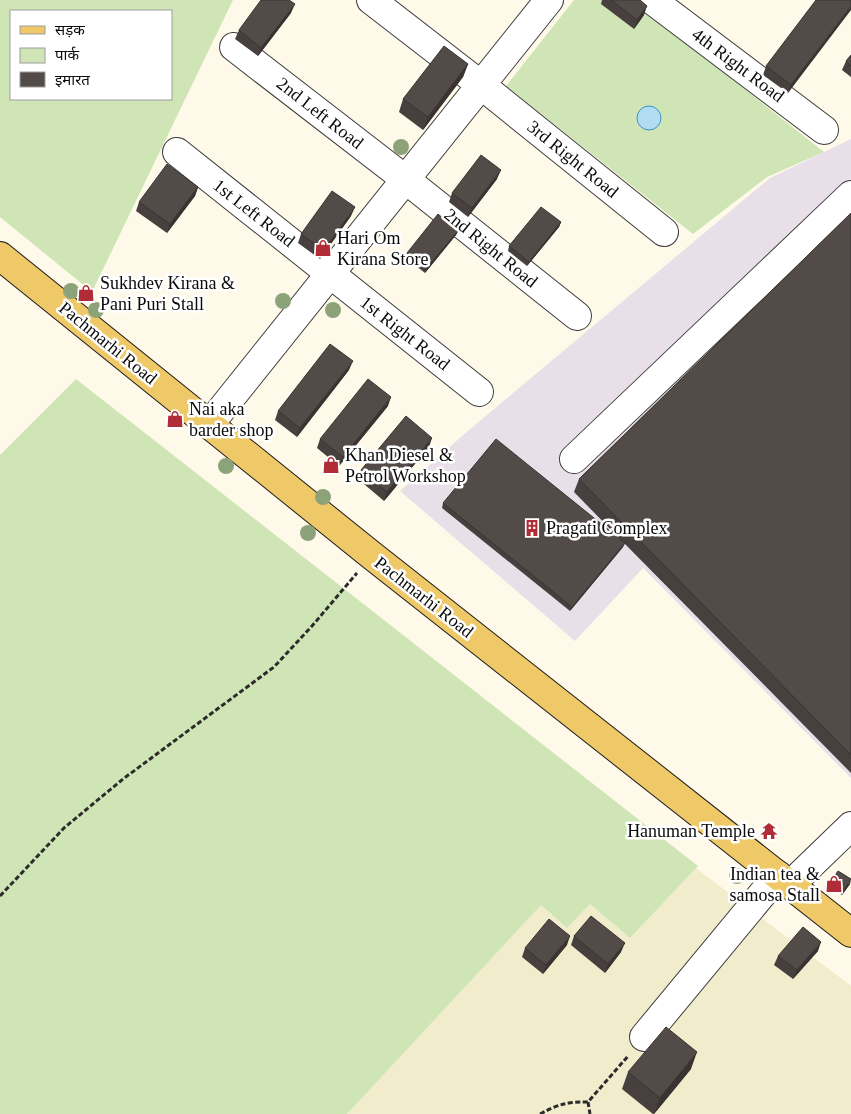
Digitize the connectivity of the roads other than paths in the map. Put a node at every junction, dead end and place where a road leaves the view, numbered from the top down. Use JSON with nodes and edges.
{"nodes":[{"id":1,"x":371,"y":0,"type":"edge"},
{"id":2,"x":549,"y":0,"type":"edge"},
{"id":3,"x":652,"y":0,"type":"edge"},
{"id":4,"x":234,"y":47,"type":"dead end"},
{"id":5,"x":481,"y":85,"type":"junction"},
{"id":6,"x":824,"y":130,"type":"dead end"},
{"id":7,"x":177,"y":152,"type":"dead end"},
{"id":8,"x":406,"y":180,"type":"junction"},
{"id":9,"x":851,"y":194,"type":"edge"},
{"id":10,"x":664,"y":232,"type":"dead end"},
{"id":11,"x":0,"y":256,"type":"edge"},
{"id":12,"x":330,"y":274,"type":"junction"},
{"id":13,"x":577,"y":316,"type":"dead end"},
{"id":14,"x":479,"y":392,"type":"dead end"},
{"id":15,"x":209,"y":425,"type":"junction"},
{"id":16,"x":574,"y":459,"type":"dead end"},
{"id":17,"x":851,"y":826,"type":"edge"},
{"id":18,"x":784,"y":880,"type":"junction"},
{"id":19,"x":851,"y":933,"type":"edge"},
{"id":20,"x":644,"y":1037,"type":"road end"}],
"edges":[{"from":1,"to":5,"type":"street","name":"3rd Right Road"},
{"from":2,"to":5,"type":"street"},
{"from":3,"to":6,"type":"street","name":"4th Right Road"},
{"from":4,"to":8,"type":"street","name":"2nd Left Road"},
{"from":5,"to":8,"type":"street"},
{"from":5,"to":10,"type":"street","name":"3rd Right Road"},
{"from":7,"to":12,"type":"street","name":"1st Left Road"},
{"from":8,"to":12,"type":"street"},
{"from":8,"to":13,"type":"street","name":"2nd Right Road"},
{"from":9,"to":16,"type":"street"},
{"from":11,"to":15,"type":"main road","name":"Pachmarhi Road"},
{"from":12,"to":14,"type":"street","name":"1st Right Road"},
{"from":12,"to":15,"type":"street"},
{"from":15,"to":18,"type":"main road","name":"Pachmarhi Road"},
{"from":17,"to":18,"type":"street"},
{"from":18,"to":19,"type":"main road","name":"Pachmarhi Road"},
{"from":18,"to":20,"type":"street"}]}
